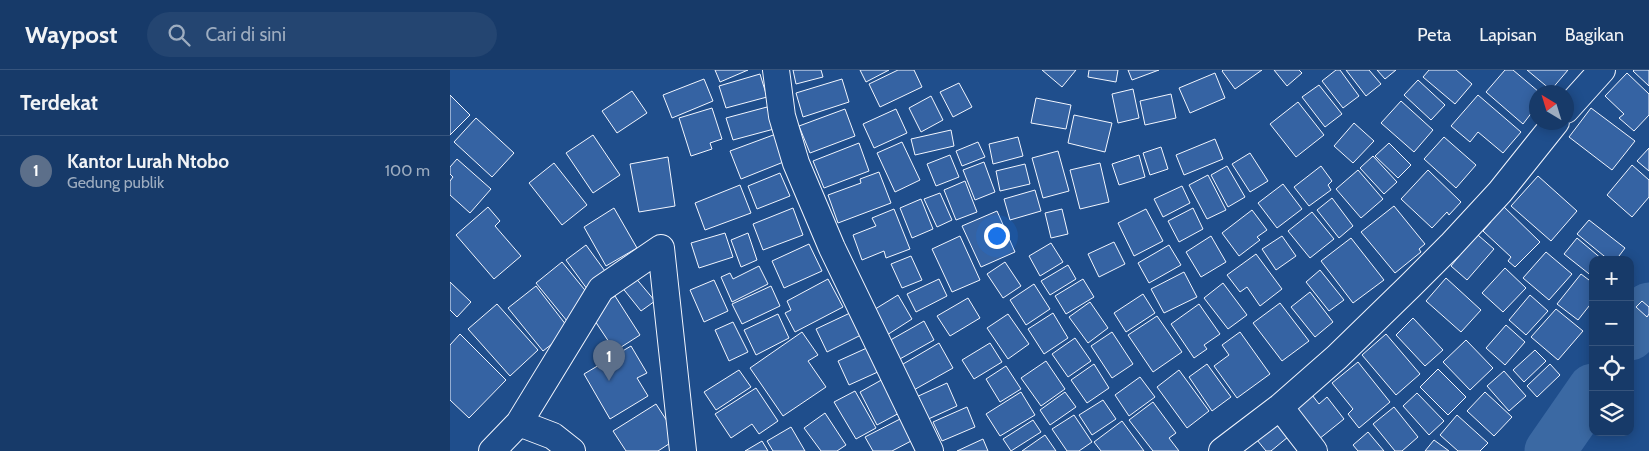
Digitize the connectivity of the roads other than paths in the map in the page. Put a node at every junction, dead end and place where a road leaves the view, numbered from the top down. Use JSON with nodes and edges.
{"nodes":[{"id":1,"x":776,"y":70,"type":"edge"},
{"id":2,"x":1602,"y":70,"type":"edge"},
{"id":3,"x":1574,"y":101,"type":"edge"},
{"id":4,"x":1550,"y":130,"type":"edge"},
{"id":5,"x":1280,"y":407,"type":"junction"},
{"id":6,"x":519,"y":423,"type":"junction"},
{"id":7,"x":492,"y":451,"type":"edge"},
{"id":8,"x":572,"y":451,"type":"edge"},
{"id":9,"x":683,"y":451,"type":"edge"},
{"id":10,"x":930,"y":451,"type":"edge"},
{"id":11,"x":1222,"y":451,"type":"edge"},
{"id":12,"x":1314,"y":451,"type":"edge"}],
"edges":[{"from":1,"to":10,"type":"street"},
{"from":2,"to":3,"type":"street"},
{"from":4,"to":5,"type":"street"},
{"from":5,"to":11,"type":"street"},
{"from":5,"to":12,"type":"street"},
{"from":6,"to":7,"type":"street"},
{"from":6,"to":8,"type":"street"},
{"from":6,"to":9,"type":"street"}]}
